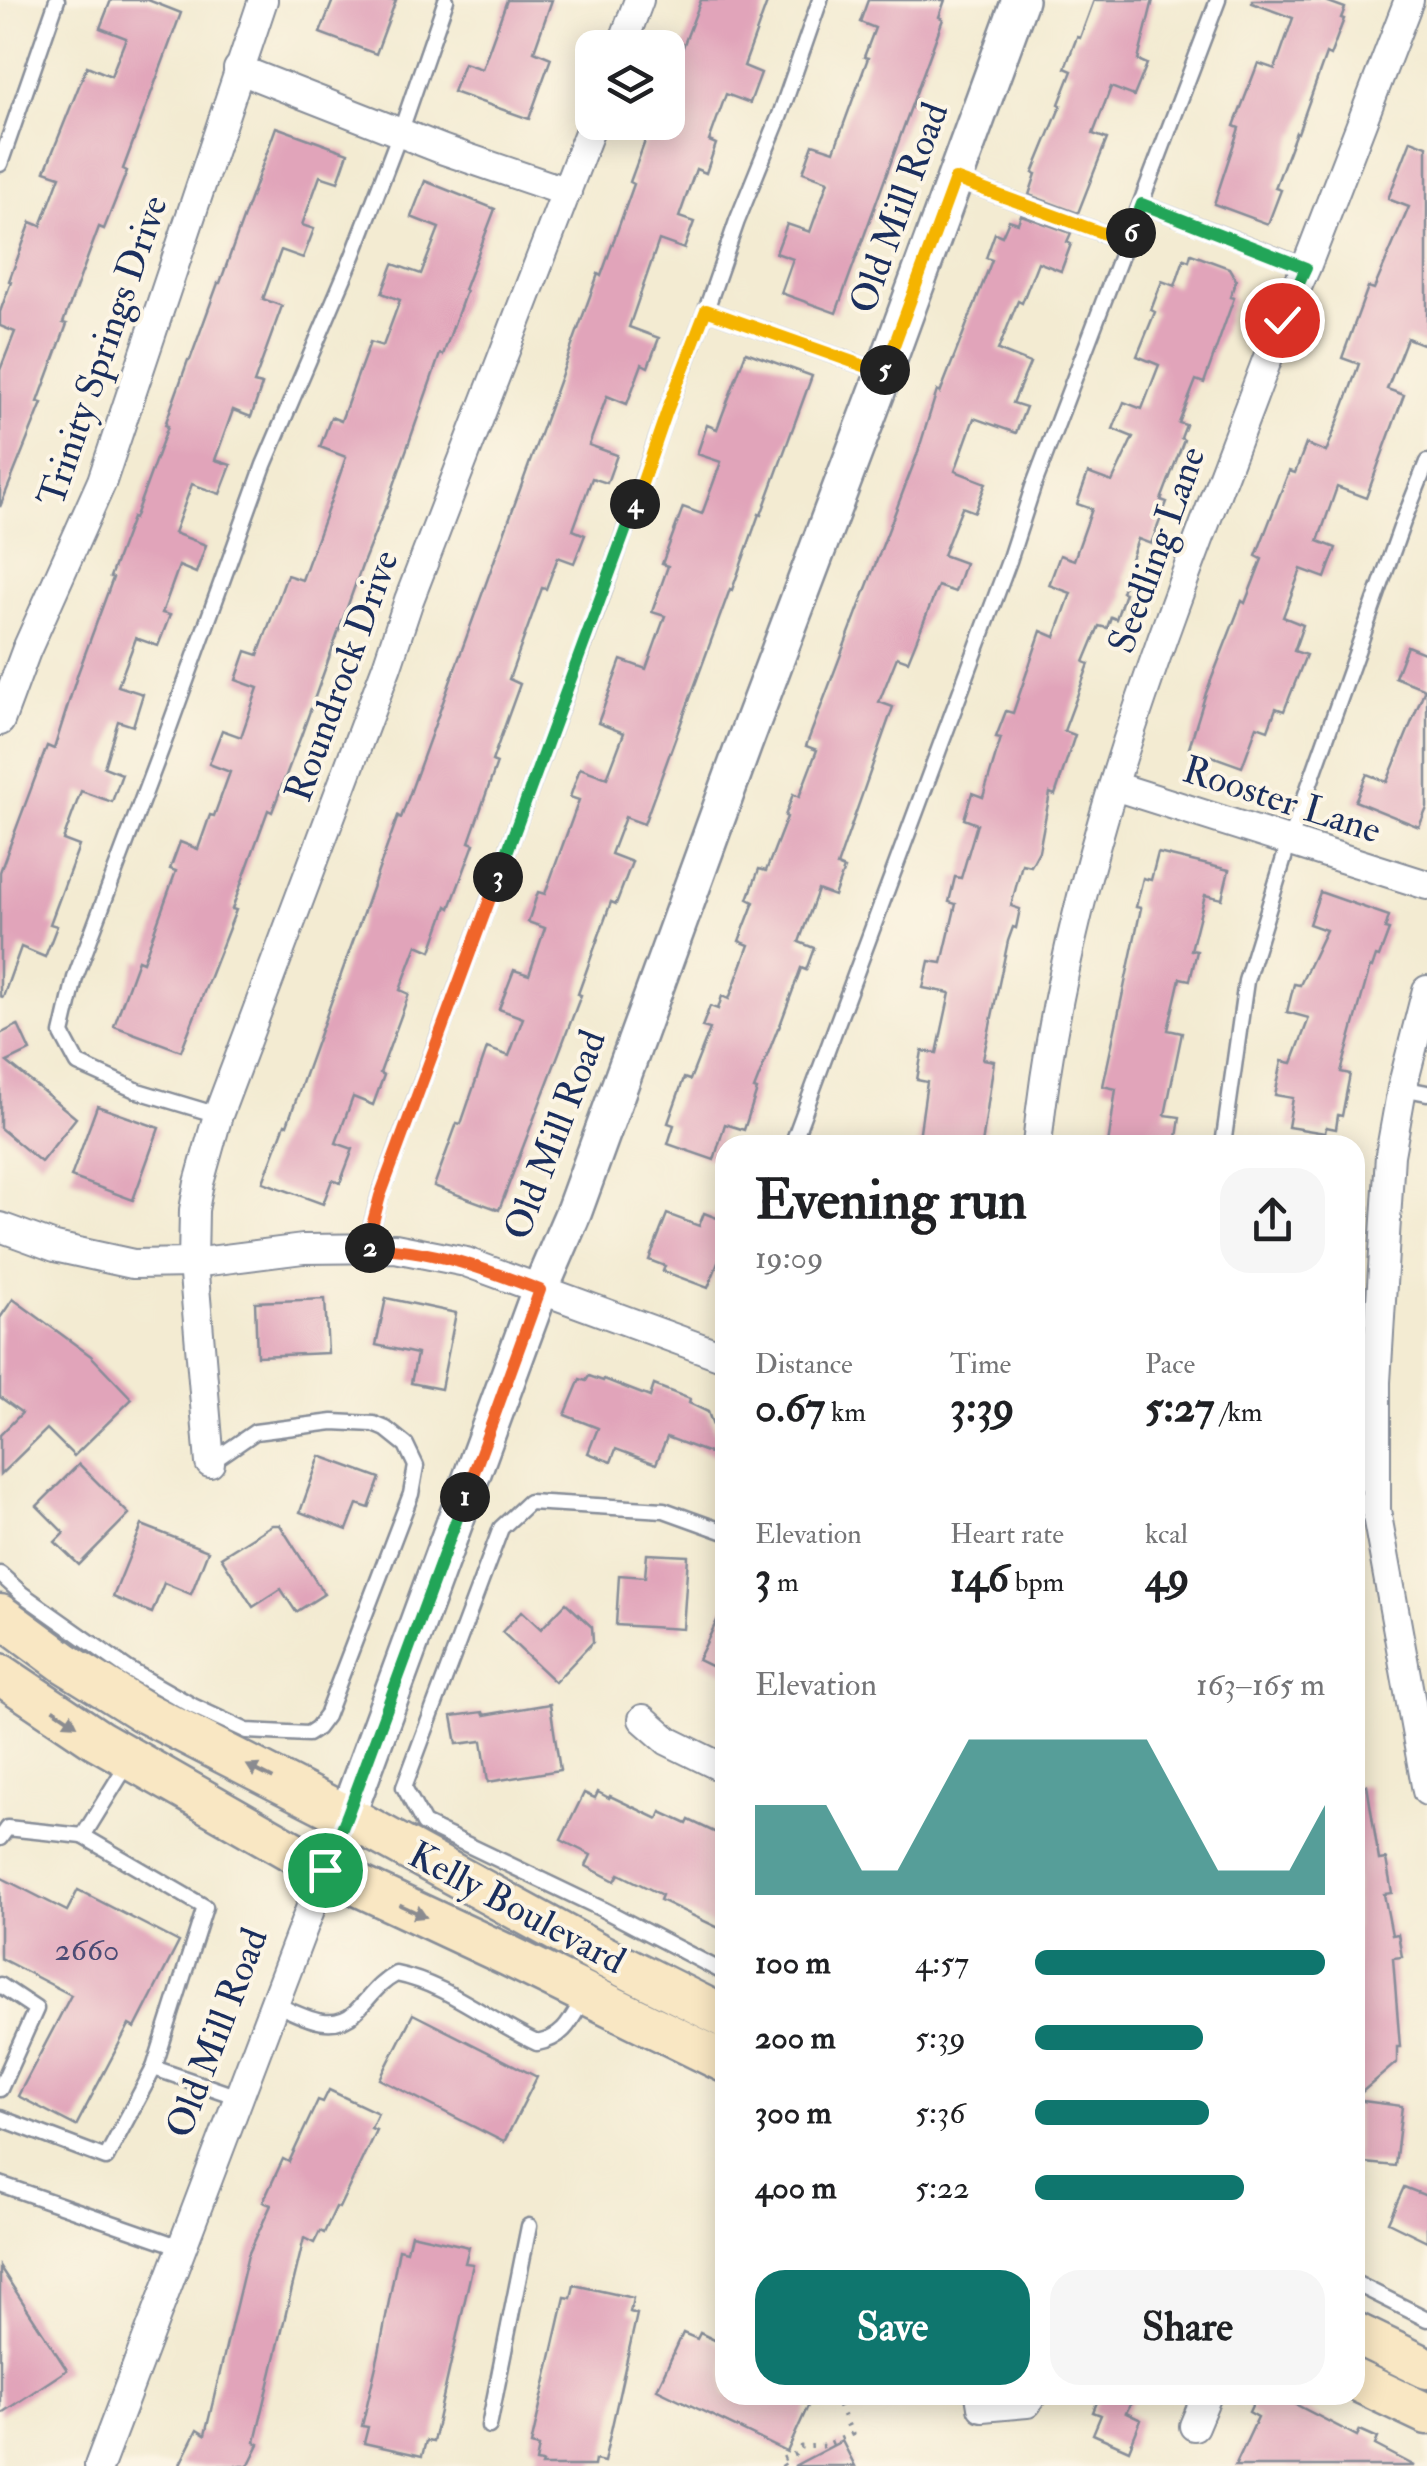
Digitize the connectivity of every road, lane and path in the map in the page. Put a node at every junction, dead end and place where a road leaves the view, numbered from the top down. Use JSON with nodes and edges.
{"nodes":[{"id":1,"x":57,"y":0,"type":"edge"},
{"id":2,"x":263,"y":0,"type":"edge"},
{"id":3,"x":446,"y":0,"type":"edge"},
{"id":4,"x":639,"y":0,"type":"edge"},
{"id":5,"x":820,"y":0,"type":"edge"},
{"id":6,"x":1020,"y":0,"type":"edge"},
{"id":7,"x":1218,"y":0,"type":"edge"},
{"id":8,"x":1408,"y":0,"type":"edge"},
{"id":9,"x":628,"y":30,"type":"edge"},
{"id":10,"x":238,"y":68,"type":"junction"},
{"id":11,"x":400,"y":133,"type":"junction"},
{"id":12,"x":586,"y":140,"type":"edge"},
{"id":13,"x":0,"y":164,"type":"edge"},
{"id":14,"x":955,"y":179,"type":"junction"},
{"id":15,"x":567,"y":192,"type":"junction"},
{"id":16,"x":1142,"y":204,"type":"junction"},
{"id":17,"x":1127,"y":242,"type":"junction"},
{"id":18,"x":1306,"y":268,"type":"junction"},
{"id":19,"x":706,"y":310,"type":"junction"},
{"id":20,"x":884,"y":373,"type":"junction"},
{"id":21,"x":1427,"y":462,"type":"edge"},
{"id":22,"x":0,"y":720,"type":"edge"},
{"id":23,"x":1114,"y":786,"type":"junction"},
{"id":24,"x":1289,"y":842,"type":"junction"},
{"id":25,"x":1427,"y":886,"type":"edge"},
{"id":26,"x":1427,"y":990,"type":"edge"},
{"id":27,"x":1415,"y":1090,"type":"edge"},
{"id":28,"x":218,"y":1115,"type":"junction"},
{"id":29,"x":796,"y":1135,"type":"edge"},
{"id":30,"x":1038,"y":1135,"type":"edge"},
{"id":31,"x":1223,"y":1135,"type":"edge"},
{"id":32,"x":0,"y":1226,"type":"edge"},
{"id":33,"x":366,"y":1248,"type":"junction"},
{"id":34,"x":194,"y":1262,"type":"junction"},
{"id":35,"x":540,"y":1290,"type":"junction"},
{"id":36,"x":715,"y":1353,"type":"edge"},
{"id":37,"x":210,"y":1463,"type":"joint"},
{"id":38,"x":715,"y":1528,"type":"edge"},
{"id":39,"x":0,"y":1574,"type":"edge"},
{"id":40,"x":0,"y":1615,"type":"edge"},
{"id":41,"x":0,"y":1674,"type":"edge"},
{"id":42,"x":643,"y":1719,"type":"dead end"},
{"id":43,"x":131,"y":1758,"type":"junction"},
{"id":44,"x":715,"y":1763,"type":"edge"},
{"id":45,"x":1427,"y":1791,"type":"edge"},
{"id":46,"x":347,"y":1816,"type":"junction"},
{"id":47,"x":83,"y":1836,"type":"junction"},
{"id":48,"x":0,"y":1838,"type":"edge"},
{"id":49,"x":325,"y":1870,"type":"junction"},
{"id":50,"x":715,"y":1967,"type":"edge"},
{"id":51,"x":0,"y":1985,"type":"edge"},
{"id":52,"x":586,"y":1994,"type":"junction"},
{"id":53,"x":274,"y":2003,"type":"junction"},
{"id":54,"x":715,"y":2012,"type":"edge"},
{"id":55,"x":715,"y":2057,"type":"edge"},
{"id":56,"x":154,"y":2068,"type":"junction"},
{"id":57,"x":0,"y":2089,"type":"edge"},
{"id":58,"x":238,"y":2096,"type":"junction"},
{"id":59,"x":0,"y":2118,"type":"edge"},
{"id":60,"x":0,"y":2184,"type":"edge"},
{"id":61,"x":529,"y":2226,"type":"dead end"},
{"id":62,"x":182,"y":2247,"type":"junction"},
{"id":63,"x":1365,"y":2288,"type":"edge"},
{"id":64,"x":1427,"y":2319,"type":"edge"},
{"id":65,"x":1365,"y":2338,"type":"edge"},
{"id":66,"x":1427,"y":2368,"type":"edge"},
{"id":67,"x":1365,"y":2385,"type":"edge"},
{"id":68,"x":839,"y":2405,"type":"edge"},
{"id":69,"x":982,"y":2405,"type":"edge"},
{"id":70,"x":1004,"y":2405,"type":"edge"},
{"id":71,"x":1203,"y":2405,"type":"edge"},
{"id":72,"x":1427,"y":2414,"type":"edge"},
{"id":73,"x":489,"y":2426,"type":"dead end"},
{"id":74,"x":1194,"y":2426,"type":"dead end"},
{"id":75,"x":99,"y":2466,"type":"edge"},
{"id":76,"x":784,"y":2466,"type":"edge"}],
"edges":[{"from":1,"to":13,"type":"lane"},
{"from":2,"to":10,"type":"street","name":"Trinity Springs Drive"},
{"from":3,"to":11,"type":"lane"},
{"from":4,"to":9,"type":"street"},
{"from":5,"to":19,"type":"lane"},
{"from":6,"to":14,"type":"street","name":"Old Mill Road"},
{"from":7,"to":16,"type":"lane"},
{"from":8,"to":18,"type":"street","name":"Seedling Lane"},
{"from":10,"to":11,"type":"street"},
{"from":10,"to":22,"type":"street","name":"Trinity Springs Drive"},
{"from":11,"to":15,"type":"street"},
{"from":11,"to":28,"type":"lane"},
{"from":12,"to":15,"type":"street","name":"Roundrock Drive"},
{"from":14,"to":17,"type":"lane"},
{"from":14,"to":20,"type":"street","name":"Old Mill Road"},
{"from":15,"to":28,"type":"street","name":"Roundrock Drive"},
{"from":16,"to":17,"type":"lane"},
{"from":16,"to":18,"type":"lane"},
{"from":17,"to":29,"type":"lane"},
{"from":18,"to":23,"type":"street","name":"Seedling Lane"},
{"from":19,"to":20,"type":"lane"},
{"from":19,"to":33,"type":"lane"},
{"from":20,"to":35,"type":"street","name":"Old Mill Road"},
{"from":21,"to":24,"type":"lane"},
{"from":23,"to":24,"type":"street","name":"Rooster Lane"},
{"from":23,"to":30,"type":"street","name":"Seedling Lane"},
{"from":24,"to":25,"type":"street","name":"Rooster Lane"},
{"from":24,"to":31,"type":"lane"},
{"from":26,"to":27,"type":"street"},
{"from":27,"to":45,"type":"street"},
{"from":28,"to":34,"type":"street","name":"Roundrock Drive"},
{"from":32,"to":34,"type":"street"},
{"from":33,"to":34,"type":"street"},
{"from":33,"to":35,"type":"street"},
{"from":34,"to":37,"type":"street","name":"Roundrock Drive"},
{"from":35,"to":36,"type":"street"},
{"from":35,"to":46,"type":"street","name":"Old Mill Road"},
{"from":37,"to":39,"type":"lane"},
{"from":38,"to":50,"type":"lane"},
{"from":46,"to":40,"type":"main road","name":"Kelly Boulevard","one_way":true},
{"from":41,"to":43,"type":"main road","name":"Kelly Boulevard","one_way":true},
{"from":42,"to":44,"type":"street"},
{"from":43,"to":47,"type":"lane"},
{"from":43,"to":49,"type":"main road","name":"Kelly Boulevard"},
{"from":46,"to":49,"type":"street","name":"Old Mill Road"},
{"from":46,"to":54,"type":"main road","name":"Kelly Boulevard"},
{"from":47,"to":48,"type":"lane"},
{"from":47,"to":56,"type":"lane"},
{"from":49,"to":52,"type":"main road","name":"Kelly Boulevard","one_way":true},
{"from":49,"to":53,"type":"street","name":"Old Mill Road"},
{"from":51,"to":57,"type":"lane"},
{"from":52,"to":53,"type":"lane"},
{"from":52,"to":55,"type":"main road","name":"Kelly Boulevard"},
{"from":53,"to":58,"type":"street","name":"Old Mill Road"},
{"from":56,"to":58,"type":"lane"},
{"from":56,"to":59,"type":"lane"},
{"from":58,"to":62,"type":"street","name":"Old Mill Road"},
{"from":60,"to":62,"type":"lane"},
{"from":61,"to":73,"type":"lane"},
{"from":62,"to":75,"type":"street","name":"Old Mill Road"},
{"from":63,"to":64,"type":"lane"},
{"from":65,"to":66,"type":"main road"},
{"from":67,"to":72,"type":"main road"},
{"from":68,"to":76,"type":"path"},
{"from":69,"to":70,"type":"street"},
{"from":71,"to":74,"type":"street"}]}
